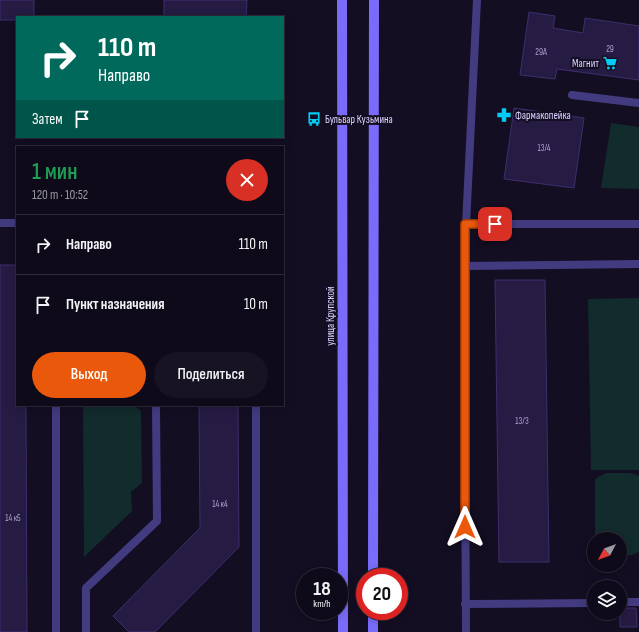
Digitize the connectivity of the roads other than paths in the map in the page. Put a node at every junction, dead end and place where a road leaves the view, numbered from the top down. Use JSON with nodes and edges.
{"nodes":[{"id":1,"x":342,"y":0,"type":"edge"},
{"id":2,"x":374,"y":0,"type":"edge"},
{"id":3,"x":477,"y":0,"type":"edge"},
{"id":4,"x":572,"y":95,"type":"dead end"},
{"id":5,"x":639,"y":103,"type":"edge"},
{"id":6,"x":0,"y":223,"type":"edge"},
{"id":7,"x":16,"y":223,"type":"edge"},
{"id":8,"x":465,"y":224,"type":"junction"},
{"id":9,"x":639,"y":224,"type":"edge"},
{"id":10,"x":639,"y":264,"type":"edge"},
{"id":11,"x":464,"y":266,"type":"junction"},
{"id":12,"x":56,"y":406,"type":"edge"},
{"id":13,"x":156,"y":406,"type":"edge"},
{"id":14,"x":256,"y":406,"type":"edge"},
{"id":15,"x":373,"y":568,"type":"edge"},
{"id":16,"x":587,"y":602,"type":"edge"},
{"id":17,"x":627,"y":602,"type":"edge"},
{"id":18,"x":639,"y":602,"type":"edge"},
{"id":19,"x":466,"y":604,"type":"junction"},
{"id":20,"x":373,"y":620,"type":"edge"},
{"id":21,"x":56,"y":632,"type":"edge"},
{"id":22,"x":86,"y":632,"type":"edge"},
{"id":23,"x":256,"y":632,"type":"edge"},
{"id":24,"x":343,"y":632,"type":"edge"},
{"id":25,"x":373,"y":632,"type":"edge"},
{"id":26,"x":466,"y":632,"type":"edge"}],
"edges":[{"from":1,"to":24,"type":"main road","name":"улица Крупской"},
{"from":2,"to":15,"type":"main road"},
{"from":3,"to":8,"type":"lane"},
{"from":4,"to":5,"type":"lane"},
{"from":6,"to":7,"type":"lane"},
{"from":8,"to":9,"type":"lane"},
{"from":8,"to":11,"type":"lane"},
{"from":10,"to":11,"type":"lane"},
{"from":11,"to":19,"type":"lane"},
{"from":12,"to":21,"type":"lane"},
{"from":13,"to":22,"type":"lane"},
{"from":14,"to":23,"type":"lane"},
{"from":16,"to":19,"type":"lane"},
{"from":17,"to":18,"type":"lane"},
{"from":19,"to":26,"type":"lane"},
{"from":20,"to":25,"type":"main road"}]}
